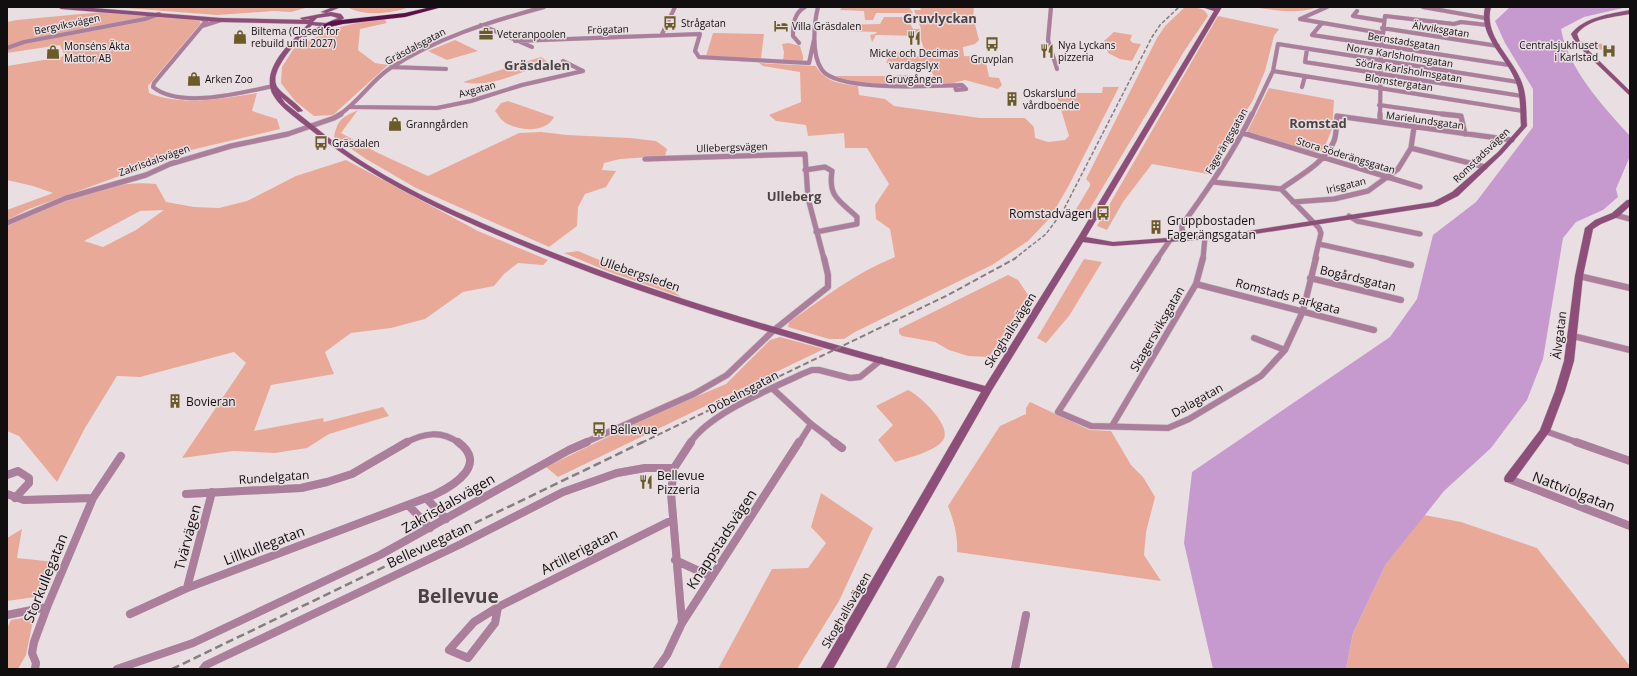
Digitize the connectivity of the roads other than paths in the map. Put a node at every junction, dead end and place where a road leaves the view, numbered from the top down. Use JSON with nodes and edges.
{"nodes":[{"id":1,"x":61,"y":7,"type":"edge"},
{"id":2,"x":79,"y":7,"type":"edge"},
{"id":3,"x":338,"y":7,"type":"edge"},
{"id":4,"x":343,"y":7,"type":"edge"},
{"id":5,"x":423,"y":7,"type":"edge"},
{"id":6,"x":439,"y":7,"type":"edge"},
{"id":7,"x":544,"y":7,"type":"edge"},
{"id":8,"x":675,"y":7,"type":"edge"},
{"id":9,"x":805,"y":7,"type":"edge"},
{"id":10,"x":818,"y":7,"type":"edge"},
{"id":11,"x":1051,"y":7,"type":"edge"},
{"id":12,"x":1205,"y":7,"type":"edge"},
{"id":13,"x":1327,"y":7,"type":"edge"},
{"id":14,"x":1423,"y":7,"type":"edge"},
{"id":15,"x":1488,"y":7,"type":"edge"},
{"id":16,"x":1218,"y":9,"type":"edge"},
{"id":17,"x":1357,"y":11,"type":"dead end"},
{"id":18,"x":1630,"y":12,"type":"edge"},
{"id":19,"x":326,"y":14,"type":"junction"},
{"id":20,"x":158,"y":15,"type":"junction"},
{"id":21,"x":319,"y":16,"type":"junction"},
{"id":22,"x":340,"y":16,"type":"junction"},
{"id":23,"x":1485,"y":18,"type":"junction"},
{"id":24,"x":202,"y":19,"type":"junction"},
{"id":25,"x":289,"y":19,"type":"junction"},
{"id":26,"x":1384,"y":19,"type":"junction"},
{"id":27,"x":221,"y":20,"type":"junction"},
{"id":28,"x":356,"y":20,"type":"junction"},
{"id":29,"x":310,"y":22,"type":"junction"},
{"id":30,"x":332,"y":23,"type":"junction"},
{"id":31,"x":1322,"y":23,"type":"junction"},
{"id":32,"x":324,"y":24,"type":"junction"},
{"id":33,"x":480,"y":25,"type":"junction"},
{"id":34,"x":1487,"y":25,"type":"junction"},
{"id":35,"x":200,"y":26,"type":"junction"},
{"id":36,"x":1382,"y":31,"type":"junction"},
{"id":37,"x":662,"y":34,"type":"junction"},
{"id":38,"x":303,"y":36,"type":"junction"},
{"id":39,"x":814,"y":40,"type":"junction"},
{"id":40,"x":515,"y":41,"type":"junction"},
{"id":41,"x":294,"y":42,"type":"junction"},
{"id":42,"x":799,"y":42,"type":"dead end"},
{"id":43,"x":1278,"y":44,"type":"joint"},
{"id":44,"x":1380,"y":45,"type":"junction"},
{"id":45,"x":1498,"y":46,"type":"junction"},
{"id":46,"x":532,"y":47,"type":"dead end"},
{"id":47,"x":7,"y":48,"type":"edge"},
{"id":48,"x":1307,"y":49,"type":"junction"},
{"id":49,"x":563,"y":61,"type":"dead end"},
{"id":50,"x":1380,"y":61,"type":"junction"},
{"id":51,"x":1509,"y":65,"type":"junction"},
{"id":52,"x":391,"y":67,"type":"junction"},
{"id":53,"x":446,"y":69,"type":"dead end"},
{"id":54,"x":1057,"y":69,"type":"dead end"},
{"id":55,"x":1273,"y":71,"type":"junction"},
{"id":56,"x":1379,"y":74,"type":"junction"},
{"id":57,"x":1305,"y":76,"type":"junction"},
{"id":58,"x":1518,"y":82,"type":"junction"},
{"id":59,"x":273,"y":86,"type":"junction"},
{"id":60,"x":955,"y":86,"type":"dead end"},
{"id":61,"x":1302,"y":87,"type":"dead end"},
{"id":62,"x":1381,"y":88,"type":"junction"},
{"id":63,"x":1630,"y":94,"type":"edge"},
{"id":64,"x":1522,"y":96,"type":"junction"},
{"id":65,"x":1379,"y":105,"type":"junction"},
{"id":66,"x":352,"y":107,"type":"junction"},
{"id":67,"x":1523,"y":111,"type":"junction"},
{"id":68,"x":1380,"y":122,"type":"junction"},
{"id":69,"x":310,"y":125,"type":"junction"},
{"id":70,"x":1414,"y":127,"type":"junction"},
{"id":71,"x":1243,"y":133,"type":"junction"},
{"id":72,"x":1465,"y":134,"type":"junction"},
{"id":73,"x":1512,"y":140,"type":"junction"},
{"id":74,"x":1411,"y":148,"type":"junction"},
{"id":75,"x":1323,"y":158,"type":"junction"},
{"id":76,"x":645,"y":159,"type":"dead end"},
{"id":77,"x":1485,"y":167,"type":"junction"},
{"id":78,"x":805,"y":170,"type":"junction"},
{"id":79,"x":1389,"y":177,"type":"junction"},
{"id":80,"x":1213,"y":182,"type":"junction"},
{"id":81,"x":1420,"y":187,"type":"dead end"},
{"id":82,"x":1281,"y":189,"type":"junction"},
{"id":83,"x":1293,"y":202,"type":"junction"},
{"id":84,"x":1630,"y":202,"type":"edge"},
{"id":85,"x":1615,"y":215,"type":"junction"},
{"id":86,"x":1349,"y":216,"type":"junction"},
{"id":87,"x":1630,"y":219,"type":"edge"},
{"id":88,"x":1312,"y":222,"type":"junction"},
{"id":89,"x":7,"y":223,"type":"edge"},
{"id":90,"x":816,"y":232,"type":"junction"},
{"id":91,"x":1420,"y":234,"type":"dead end"},
{"id":92,"x":1205,"y":237,"type":"junction"},
{"id":93,"x":1189,"y":238,"type":"junction"},
{"id":94,"x":1081,"y":239,"type":"junction"},
{"id":95,"x":1170,"y":240,"type":"junction"},
{"id":96,"x":1319,"y":244,"type":"junction"},
{"id":97,"x":1411,"y":265,"type":"dead end"},
{"id":98,"x":1579,"y":276,"type":"junction"},
{"id":99,"x":1310,"y":278,"type":"junction"},
{"id":100,"x":1196,"y":284,"type":"junction"},
{"id":101,"x":1630,"y":288,"type":"edge"},
{"id":102,"x":1401,"y":300,"type":"dead end"},
{"id":103,"x":1303,"y":311,"type":"junction"},
{"id":104,"x":774,"y":330,"type":"junction"},
{"id":105,"x":1374,"y":330,"type":"dead end"},
{"id":106,"x":1573,"y":336,"type":"junction"},
{"id":107,"x":1254,"y":338,"type":"dead end"},
{"id":108,"x":1285,"y":350,"type":"junction"},
{"id":109,"x":1630,"y":350,"type":"edge"},
{"id":110,"x":881,"y":360,"type":"junction"},
{"id":111,"x":773,"y":389,"type":"junction"},
{"id":112,"x":987,"y":390,"type":"junction"},
{"id":113,"x":811,"y":424,"type":"junction"},
{"id":114,"x":1112,"y":426,"type":"junction"},
{"id":115,"x":1545,"y":431,"type":"junction"},
{"id":116,"x":842,"y":448,"type":"dead end"},
{"id":117,"x":121,"y":456,"type":"dead end"},
{"id":118,"x":1630,"y":461,"type":"edge"},
{"id":119,"x":674,"y":468,"type":"junction"},
{"id":120,"x":7,"y":475,"type":"edge"},
{"id":121,"x":1509,"y":479,"type":"joint"},
{"id":122,"x":212,"y":492,"type":"junction"},
{"id":123,"x":7,"y":494,"type":"edge"},
{"id":124,"x":186,"y":494,"type":"dead end"},
{"id":125,"x":15,"y":498,"type":"junction"},
{"id":126,"x":93,"y":498,"type":"junction"},
{"id":127,"x":427,"y":499,"type":"junction"},
{"id":128,"x":409,"y":506,"type":"junction"},
{"id":129,"x":446,"y":519,"type":"junction"},
{"id":130,"x":672,"y":520,"type":"junction"},
{"id":131,"x":1630,"y":526,"type":"edge"},
{"id":132,"x":430,"y":528,"type":"junction"},
{"id":133,"x":676,"y":560,"type":"junction"},
{"id":134,"x":712,"y":577,"type":"junction"},
{"id":135,"x":940,"y":580,"type":"dead end"},
{"id":136,"x":187,"y":588,"type":"junction"},
{"id":137,"x":47,"y":607,"type":"junction"},
{"id":138,"x":498,"y":607,"type":"junction"},
{"id":139,"x":130,"y":614,"type":"dead end"},
{"id":140,"x":7,"y":615,"type":"edge"},
{"id":141,"x":1026,"y":615,"type":"dead end"},
{"id":142,"x":682,"y":623,"type":"junction"},
{"id":143,"x":35,"y":669,"type":"edge"},
{"id":144,"x":117,"y":669,"type":"edge"},
{"id":145,"x":203,"y":669,"type":"edge"},
{"id":146,"x":657,"y":669,"type":"edge"},
{"id":147,"x":826,"y":669,"type":"edge"},
{"id":148,"x":890,"y":669,"type":"edge"},
{"id":149,"x":1015,"y":669,"type":"edge"}],
"edges":[{"from":1,"to":20,"type":"street","name":"Bergviksvägen"},
{"from":2,"to":20,"type":"street","name":"Bergviksvägen"},
{"from":3,"to":19,"type":"street"},
{"from":3,"to":25,"type":"street","name":"Bergviksvägen"},
{"from":4,"to":22,"type":"street"},
{"from":5,"to":22,"type":"highway"},
{"from":6,"to":28,"type":"highway"},
{"from":7,"to":33,"type":"street","name":"Gräsdalsgatan"},
{"from":8,"to":37,"type":"street"},
{"from":9,"to":42,"type":"street"},
{"from":10,"to":39,"type":"street","name":"Gruvgången"},
{"from":11,"to":54,"type":"street"},
{"from":12,"to":16,"type":"street"},
{"from":13,"to":31,"type":"street","name":"Älvviksgatan"},
{"from":14,"to":23,"type":"street"},
{"from":15,"to":23,"type":"street"},
{"from":16,"to":94,"type":"street","name":"Skoghallsvägen"},
{"from":17,"to":26,"type":"street"},
{"from":18,"to":63,"type":"street"},
{"from":19,"to":21,"type":"street"},
{"from":19,"to":22,"type":"street"},
{"from":20,"to":24,"type":"street","name":"Bergviksvägen"},
{"from":20,"to":25,"type":"street","name":"Bergviksvägen"},
{"from":20,"to":47,"type":"street","name":"Bergviksvägen"},
{"from":21,"to":25,"type":"street","name":"Bergviksvägen"},
{"from":21,"to":29,"type":"street"},
{"from":22,"to":30,"type":"street"},
{"from":23,"to":34,"type":"street","name":"Romstadsvägen"},
{"from":24,"to":27,"type":"street","name":"Bergviksvägen"},
{"from":24,"to":35,"type":"street"},
{"from":26,"to":34,"type":"street"},
{"from":26,"to":36,"type":"street"},
{"from":27,"to":29,"type":"street","name":"Bergviksvägen"},
{"from":27,"to":35,"type":"street"},
{"from":28,"to":30,"type":"highway"},
{"from":28,"to":38,"type":"highway"},
{"from":29,"to":32,"type":"street","name":"Bergviksvägen"},
{"from":29,"to":41,"type":"street"},
{"from":30,"to":32,"type":"street"},
{"from":31,"to":36,"type":"street","name":"Älvviksgatan"},
{"from":31,"to":44,"type":"street","name":"Bernstadsgatan"},
{"from":32,"to":38,"type":"street"},
{"from":33,"to":40,"type":"street","name":"Frögatan"},
{"from":33,"to":52,"type":"street","name":"Gräsdalsgatan"},
{"from":34,"to":45,"type":"street","name":"Romstadsvägen"},
{"from":35,"to":59,"type":"street"},
{"from":36,"to":44,"type":"street"},
{"from":36,"to":45,"type":"street","name":"Älvviksgatan"},
{"from":37,"to":39,"type":"street","name":"Frögatan"},
{"from":37,"to":40,"type":"street","name":"Frögatan"},
{"from":38,"to":41,"type":"street"},
{"from":39,"to":60,"type":"street","name":"Gruvgången"},
{"from":40,"to":46,"type":"street","name":"Frögatan"},
{"from":41,"to":59,"type":"street"},
{"from":43,"to":48,"type":"street","name":"Norra Karlsholmsgatan"},
{"from":43,"to":55,"type":"street","name":"Fagerängsgatan"},
{"from":44,"to":50,"type":"street"},
{"from":44,"to":51,"type":"street","name":"Bernstadsgatan"},
{"from":45,"to":51,"type":"street","name":"Romstadsvägen"},
{"from":48,"to":50,"type":"street","name":"Norra Karlsholmsgatan"},
{"from":48,"to":56,"type":"street","name":"Södra Karlsholmsgatan"},
{"from":49,"to":66,"type":"street","name":"Axgatan"},
{"from":50,"to":56,"type":"street"},
{"from":50,"to":58,"type":"street","name":"Norra Karlsholmsgatan"},
{"from":51,"to":58,"type":"street","name":"Romstadsvägen"},
{"from":52,"to":53,"type":"street"},
{"from":52,"to":66,"type":"street","name":"Gräsdalsgatan"},
{"from":55,"to":57,"type":"street","name":"Blomstergatan"},
{"from":55,"to":71,"type":"street","name":"Fagerängsgatan"},
{"from":56,"to":62,"type":"street"},
{"from":56,"to":64,"type":"street","name":"Södra Karlsholmsgatan"},
{"from":57,"to":61,"type":"street"},
{"from":57,"to":62,"type":"street","name":"Blomstergatan"},
{"from":58,"to":64,"type":"street","name":"Romstadsvägen"},
{"from":59,"to":69,"type":"street","name":"Ullebergsleden"},
{"from":62,"to":65,"type":"street"},
{"from":62,"to":67,"type":"street","name":"Blomstergatan"},
{"from":64,"to":67,"type":"street","name":"Romstadsvägen"},
{"from":65,"to":68,"type":"street"},
{"from":65,"to":72,"type":"street"},
{"from":66,"to":69,"type":"street","name":"Gräsdalsgatan"},
{"from":67,"to":73,"type":"street","name":"Romstadsvägen"},
{"from":68,"to":70,"type":"street","name":"Marielundsgatan"},
{"from":68,"to":75,"type":"street","name":"Marielundsgatan"},
{"from":69,"to":89,"type":"street","name":"Zakrisdalsvägen"},
{"from":69,"to":104,"type":"street","name":"Ullebergsleden"},
{"from":70,"to":72,"type":"street","name":"Marielundsgatan"},
{"from":70,"to":74,"type":"street","name":"Irisgatan"},
{"from":71,"to":75,"type":"street","name":"Stora Söderängsgatan"},
{"from":71,"to":80,"type":"street","name":"Fagerängsgatan"},
{"from":72,"to":73,"type":"street","name":"Marielundsgatan"},
{"from":73,"to":77,"type":"street","name":"Romstadsvägen"},
{"from":74,"to":77,"type":"street"},
{"from":74,"to":79,"type":"street","name":"Irisgatan"},
{"from":75,"to":79,"type":"street","name":"Stora Söderängsgatan"},
{"from":75,"to":82,"type":"street"},
{"from":76,"to":78,"type":"street","name":"Ullebergsvägen"},
{"from":77,"to":86,"type":"street","name":"Romstadsvägen"},
{"from":78,"to":90,"type":"street","name":"Ullebergsvägen"},
{"from":78,"to":90,"type":"street"},
{"from":79,"to":81,"type":"street","name":"Stora Söderängsgatan"},
{"from":79,"to":83,"type":"street","name":"Irisgatan"},
{"from":80,"to":82,"type":"street"},
{"from":80,"to":93,"type":"street","name":"Fagerängsgatan"},
{"from":82,"to":83,"type":"street","name":"Dalagatan"},
{"from":83,"to":88,"type":"street","name":"Dalagatan"},
{"from":84,"to":85,"type":"street","name":"Älvgatan"},
{"from":85,"to":87,"type":"street"},
{"from":85,"to":98,"type":"street","name":"Älvgatan"},
{"from":86,"to":88,"type":"street","name":"Romstadsvägen"},
{"from":86,"to":91,"type":"street"},
{"from":88,"to":92,"type":"street","name":"Romstadsvägen"},
{"from":88,"to":96,"type":"street","name":"Dalagatan"},
{"from":90,"to":104,"type":"street","name":"Ullebergsvägen"},
{"from":92,"to":93,"type":"street","name":"Romstadsvägen"},
{"from":92,"to":100,"type":"street","name":"Skagersviksgatan"},
{"from":93,"to":95,"type":"street","name":"Romstadsvägen"},
{"from":94,"to":95,"type":"street","name":"Romstadsvägen"},
{"from":94,"to":112,"type":"street","name":"Skoghallsvägen"},
{"from":95,"to":114,"type":"street","name":"Dalagatan"},
{"from":96,"to":97,"type":"street"},
{"from":96,"to":99,"type":"street","name":"Dalagatan"},
{"from":98,"to":101,"type":"street"},
{"from":98,"to":106,"type":"street","name":"Älvgatan"},
{"from":99,"to":102,"type":"street","name":"Bogårdsgatan"},
{"from":99,"to":103,"type":"street","name":"Dalagatan"},
{"from":100,"to":103,"type":"street","name":"Romstads Parkgata"},
{"from":100,"to":114,"type":"street","name":"Skagersviksgatan"},
{"from":103,"to":105,"type":"street","name":"Romstads Parkgata"},
{"from":103,"to":108,"type":"street","name":"Dalagatan"},
{"from":104,"to":110,"type":"street","name":"Ullebergsleden"},
{"from":104,"to":129,"type":"street","name":"Zakrisdalsvägen"},
{"from":106,"to":109,"type":"street"},
{"from":106,"to":115,"type":"street","name":"Älvgatan"},
{"from":107,"to":108,"type":"street"},
{"from":108,"to":114,"type":"street","name":"Dalagatan"},
{"from":110,"to":111,"type":"street","name":"Döbelnsgatan"},
{"from":110,"to":112,"type":"street","name":"Ullebergsleden"},
{"from":111,"to":113,"type":"street"},
{"from":111,"to":119,"type":"street","name":"Döbelnsgatan"},
{"from":112,"to":147,"type":"street","name":"Skoghallsvägen"},
{"from":113,"to":116,"type":"street"},
{"from":113,"to":134,"type":"street","name":"Knappstadsvägen"},
{"from":115,"to":118,"type":"street"},
{"from":115,"to":121,"type":"street","name":"Älvgatan"},
{"from":117,"to":126,"type":"street","name":"Storkullegatan"},
{"from":119,"to":130,"type":"street","name":"Döbelnsgatan"},
{"from":119,"to":145,"type":"street","name":"Bellevuegatan"},
{"from":120,"to":125,"type":"street"},
{"from":121,"to":131,"type":"street","name":"Nattviolgatan"},
{"from":122,"to":124,"type":"street","name":"Rundelgatan"},
{"from":122,"to":127,"type":"street","name":"Rundelgatan"},
{"from":122,"to":136,"type":"street","name":"Tvärvägen"},
{"from":123,"to":125,"type":"street"},
{"from":125,"to":126,"type":"street"},
{"from":126,"to":137,"type":"street","name":"Storkullegatan"},
{"from":127,"to":128,"type":"street","name":"Lillkullegatan"},
{"from":127,"to":129,"type":"street"},
{"from":128,"to":132,"type":"street"},
{"from":128,"to":136,"type":"street","name":"Lillkullegatan"},
{"from":129,"to":132,"type":"street","name":"Zakrisdalsvägen"},
{"from":130,"to":133,"type":"street","name":"Döbelnsgatan"},
{"from":130,"to":138,"type":"street","name":"Artillerigatan"},
{"from":132,"to":144,"type":"street","name":"Zakrisdalsvägen"},
{"from":133,"to":134,"type":"street"},
{"from":133,"to":142,"type":"street","name":"Döbelnsgatan"},
{"from":134,"to":142,"type":"street","name":"Knappstadsvägen"},
{"from":135,"to":148,"type":"street"},
{"from":136,"to":139,"type":"street","name":"Lillkullegatan"},
{"from":137,"to":140,"type":"street"},
{"from":137,"to":143,"type":"street","name":"Storkullegatan"},
{"from":138,"to":138,"type":"street","name":"Artillerigatan"},
{"from":141,"to":149,"type":"street"},
{"from":142,"to":146,"type":"street","name":"Knappstadsvägen"}]}
